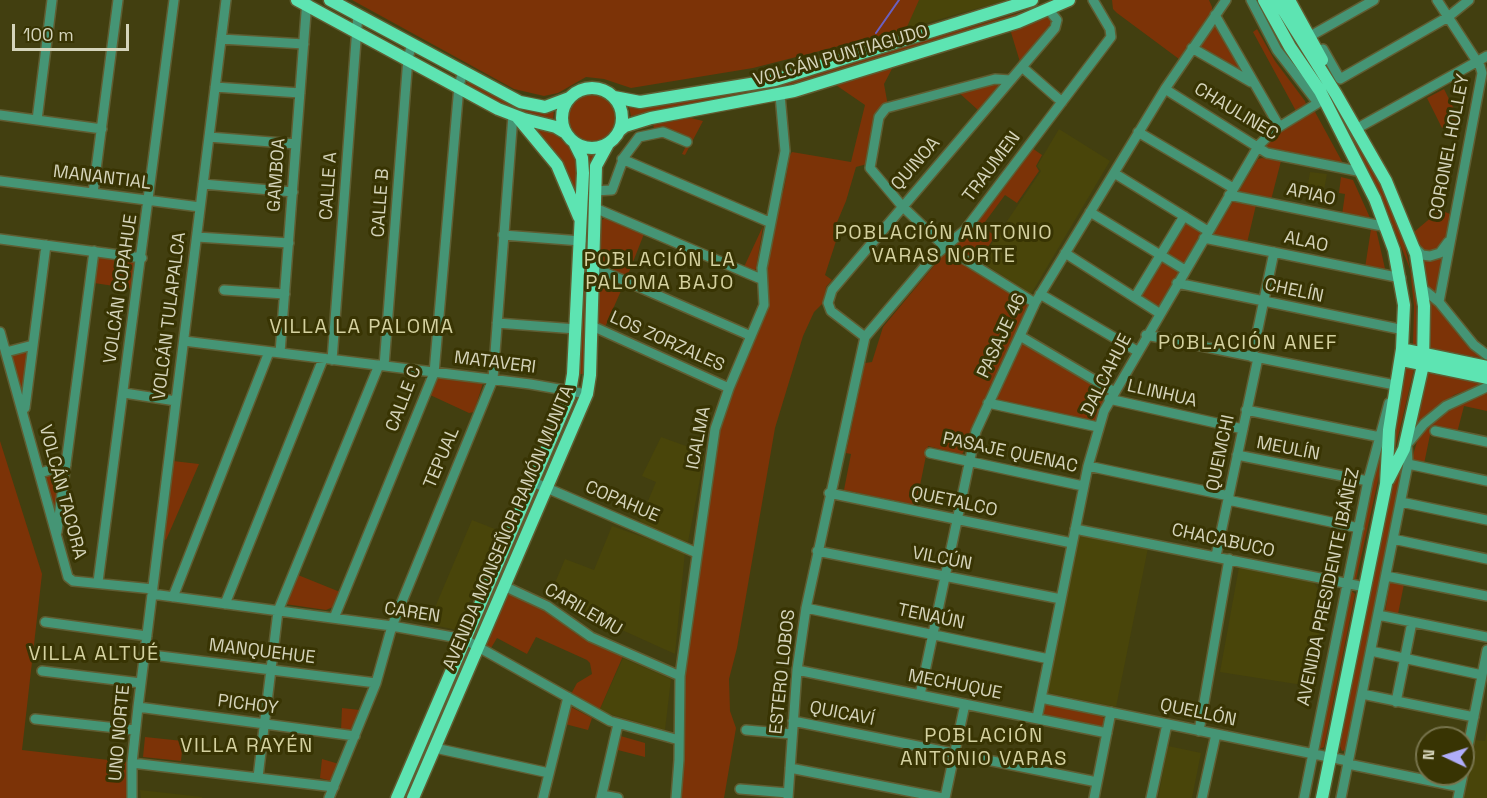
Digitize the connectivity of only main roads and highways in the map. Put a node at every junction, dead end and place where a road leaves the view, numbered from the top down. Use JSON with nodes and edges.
{"nodes":[{"id":1,"x":330,"y":0,"type":"edge"},
{"id":2,"x":1069,"y":0,"type":"edge"},
{"id":3,"x":1264,"y":0,"type":"edge"},
{"id":4,"x":1277,"y":0,"type":"edge"},
{"id":5,"x":1289,"y":0,"type":"edge"},
{"id":6,"x":304,"y":2,"type":"edge"},
{"id":7,"x":1027,"y":2,"type":"edge"},
{"id":8,"x":1049,"y":10,"type":"junction"},
{"id":9,"x":1336,"y":94,"type":"junction"},
{"id":10,"x":614,"y":97,"type":"junction"},
{"id":11,"x":569,"y":98,"type":"junction"},
{"id":12,"x":1318,"y":103,"type":"road end"},
{"id":13,"x":514,"y":116,"type":"junction"},
{"id":14,"x":1333,"y":118,"type":"junction"},
{"id":15,"x":619,"y":131,"type":"junction"},
{"id":16,"x":566,"y":133,"type":"junction"},
{"id":17,"x":575,"y":144,"type":"junction"},
{"id":18,"x":608,"y":144,"type":"junction"},
{"id":19,"x":582,"y":224,"type":"junction"},
{"id":20,"x":1402,"y":355,"type":"junction"},
{"id":21,"x":1423,"y":359,"type":"junction"},
{"id":22,"x":1487,"y":367,"type":"edge"},
{"id":23,"x":1487,"y":378,"type":"edge"},
{"id":24,"x":1386,"y":484,"type":"junction"},
{"id":25,"x":397,"y":798,"type":"edge"},
{"id":26,"x":413,"y":798,"type":"edge"},
{"id":27,"x":1322,"y":798,"type":"edge"}],
"edges":[{"from":1,"to":11,"type":"main road"},
{"from":2,"to":8,"type":"main road","name":"VOLCÁN PUNTIAGUDO"},
{"from":3,"to":14,"type":"main road","name":"AVENIDA PRESIDENTE IBÁÑEZ"},
{"from":4,"to":9,"type":"main road","name":"AVENIDA PRESIDENTE IBÁÑEZ"},
{"from":5,"to":9,"type":"main road"},
{"from":6,"to":13,"type":"main road"},
{"from":7,"to":8,"type":"main road"},
{"from":7,"to":10,"type":"main road","name":"VOLCÁN PUNTIAGUDO"},
{"from":8,"to":15,"type":"main road","name":"VOLCÁN PUNTIAGUDO"},
{"from":9,"to":21,"type":"main road","name":"AVENIDA PRESIDENTE IBÁÑEZ"},
{"from":10,"to":11,"type":"main road"},
{"from":10,"to":15,"type":"main road"},
{"from":11,"to":16,"type":"main road"},
{"from":12,"to":14,"type":"main road"},
{"from":13,"to":16,"type":"main road"},
{"from":13,"to":19,"type":"main road","name":"AVENIDA MONSEÑOR RAMÓN MUNITA"},
{"from":14,"to":20,"type":"main road","name":"AVENIDA PRESIDENTE IBÁÑEZ"},
{"from":15,"to":18,"type":"main road"},
{"from":16,"to":17,"type":"main road"},
{"from":17,"to":18,"type":"main road"},
{"from":17,"to":19,"type":"main road","name":"AVENIDA MONSEÑOR RAMÓN MUNITA"},
{"from":18,"to":26,"type":"main road","name":"AVENIDA MONSEÑOR RAMÓN MUNITA"},
{"from":19,"to":25,"type":"main road","name":"AVENIDA MONSEÑOR RAMÓN MUNITA"},
{"from":20,"to":21,"type":"main road"},
{"from":20,"to":24,"type":"main road","name":"AVENIDA PRESIDENTE IBÁÑEZ"},
{"from":21,"to":22,"type":"main road"},
{"from":21,"to":23,"type":"main road"},
{"from":21,"to":24,"type":"main road","name":"AVENIDA PRESIDENTE IBÁÑEZ"},
{"from":24,"to":27,"type":"main road","name":"AVENIDA PRESIDENTE IBÁÑEZ"}]}
